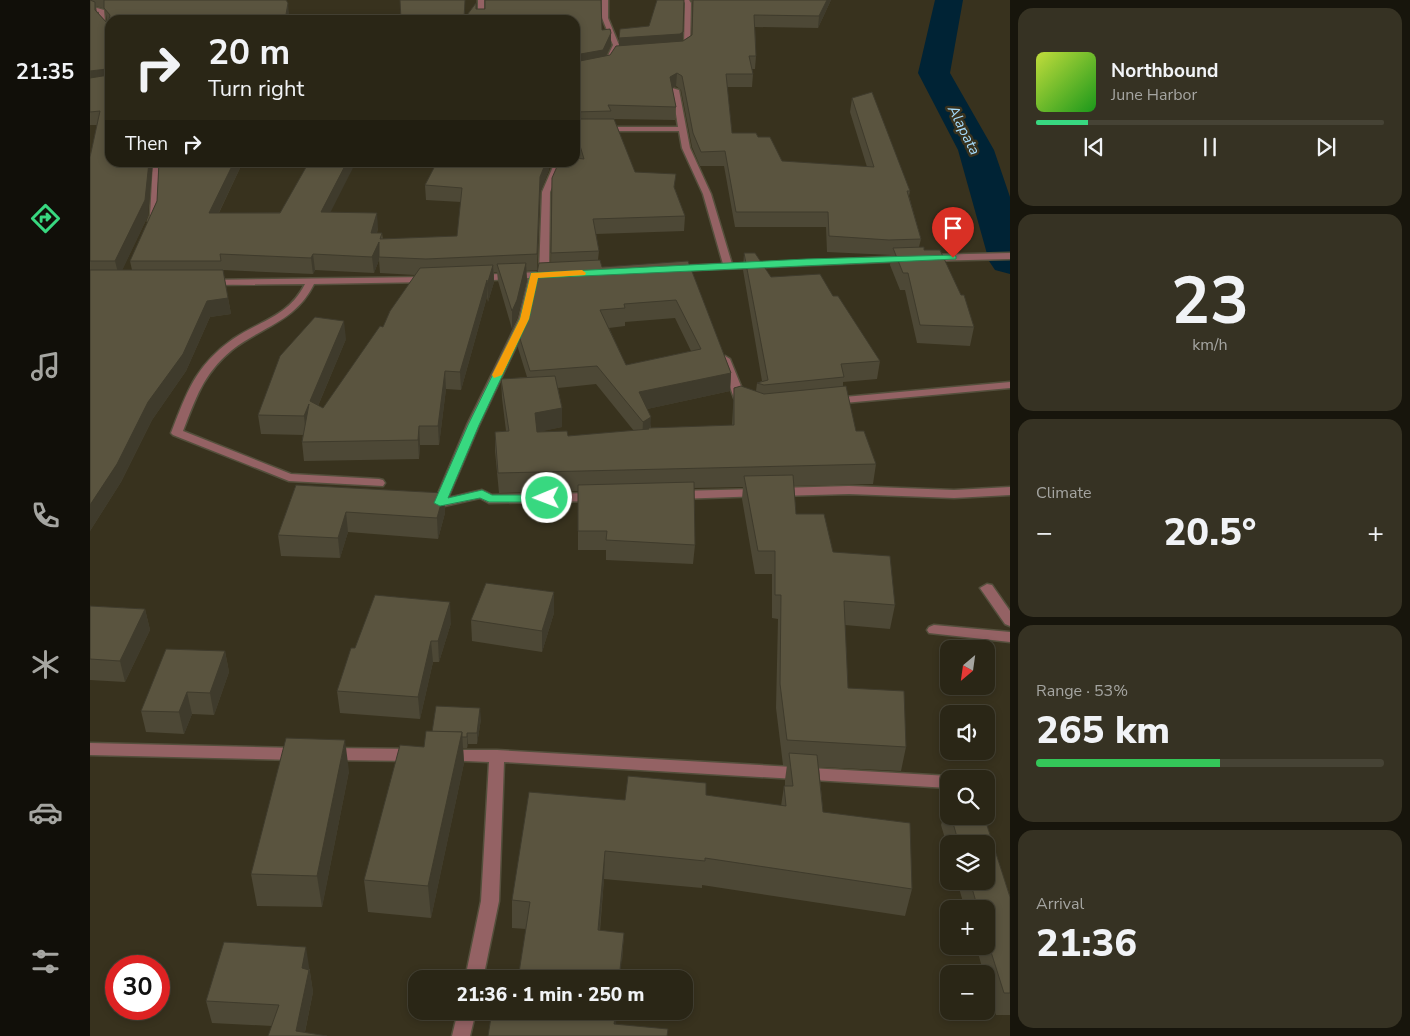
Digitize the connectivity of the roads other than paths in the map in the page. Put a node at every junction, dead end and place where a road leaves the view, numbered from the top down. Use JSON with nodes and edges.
{"nodes":[{"id":1,"x":481,"y":0,"type":"edge"},
{"id":2,"x":605,"y":0,"type":"edge"},
{"id":3,"x":686,"y":0,"type":"edge"},
{"id":4,"x":90,"y":8,"type":"edge"},
{"id":5,"x":481,"y":15,"type":"edge"},
{"id":6,"x":105,"y":26,"type":"edge"},
{"id":7,"x":669,"y":52,"type":"edge"},
{"id":8,"x":621,"y":54,"type":"edge"},
{"id":9,"x":612,"y":55,"type":"junction"},
{"id":10,"x":580,"y":71,"type":"edge"},
{"id":11,"x":675,"y":90,"type":"edge"},
{"id":12,"x":580,"y":123,"type":"edge"},
{"id":13,"x":580,"y":129,"type":"edge"},
{"id":14,"x":589,"y":129,"type":"junction"},
{"id":15,"x":682,"y":129,"type":"junction"},
{"id":16,"x":157,"y":167,"type":"edge"},
{"id":17,"x":558,"y":167,"type":"edge"},
{"id":18,"x":147,"y":233,"type":"edge"},
{"id":19,"x":1010,"y":256,"type":"edge"},
{"id":20,"x":728,"y":266,"type":"junction"},
{"id":21,"x":664,"y":269,"type":"edge"},
{"id":22,"x":563,"y":274,"type":"edge"},
{"id":23,"x":539,"y":275,"type":"junction"},
{"id":24,"x":466,"y":278,"type":"edge"},
{"id":25,"x":437,"y":280,"type":"edge"},
{"id":26,"x":311,"y":281,"type":"junction"},
{"id":27,"x":202,"y":282,"type":"edge"},
{"id":28,"x":720,"y":346,"type":"edge"},
{"id":29,"x":1010,"y":385,"type":"edge"},
{"id":30,"x":822,"y":402,"type":"edge"},
{"id":31,"x":755,"y":406,"type":"edge"},
{"id":32,"x":379,"y":483,"type":"dead end"},
{"id":33,"x":1010,"y":491,"type":"edge"},
{"id":34,"x":664,"y":495,"type":"edge"},
{"id":35,"x":606,"y":497,"type":"edge"},
{"id":36,"x":987,"y":588,"type":"dead end"},
{"id":37,"x":1010,"y":621,"type":"edge"},
{"id":38,"x":934,"y":630,"type":"dead end"},
{"id":39,"x":1010,"y":638,"type":"edge"},
{"id":40,"x":90,"y":749,"type":"edge"},
{"id":41,"x":497,"y":756,"type":"junction"},
{"id":42,"x":940,"y":781,"type":"edge"},
{"id":43,"x":476,"y":970,"type":"edge"},
{"id":44,"x":465,"y":1020,"type":"edge"},
{"id":45,"x":461,"y":1036,"type":"edge"}],
"edges":[{"from":1,"to":5,"type":"street"},
{"from":2,"to":9,"type":"street"},
{"from":3,"to":7,"type":"street"},
{"from":4,"to":6,"type":"street"},
{"from":8,"to":9,"type":"street"},
{"from":9,"to":10,"type":"street"},
{"from":11,"to":15,"type":"street"},
{"from":12,"to":14,"type":"street"},
{"from":13,"to":14,"type":"street"},
{"from":14,"to":15,"type":"street"},
{"from":15,"to":20,"type":"street"},
{"from":16,"to":18,"type":"street"},
{"from":17,"to":23,"type":"street"},
{"from":19,"to":20,"type":"street"},
{"from":20,"to":21,"type":"street"},
{"from":22,"to":23,"type":"street"},
{"from":23,"to":24,"type":"street"},
{"from":23,"to":35,"type":"street"},
{"from":25,"to":26,"type":"street"},
{"from":26,"to":27,"type":"street"},
{"from":26,"to":32,"type":"street"},
{"from":28,"to":31,"type":"street"},
{"from":29,"to":30,"type":"street"},
{"from":33,"to":34,"type":"street"},
{"from":36,"to":37,"type":"street"},
{"from":38,"to":39,"type":"street"},
{"from":40,"to":41,"type":"street"},
{"from":41,"to":42,"type":"street"},
{"from":41,"to":43,"type":"street"},
{"from":44,"to":45,"type":"street"}]}
